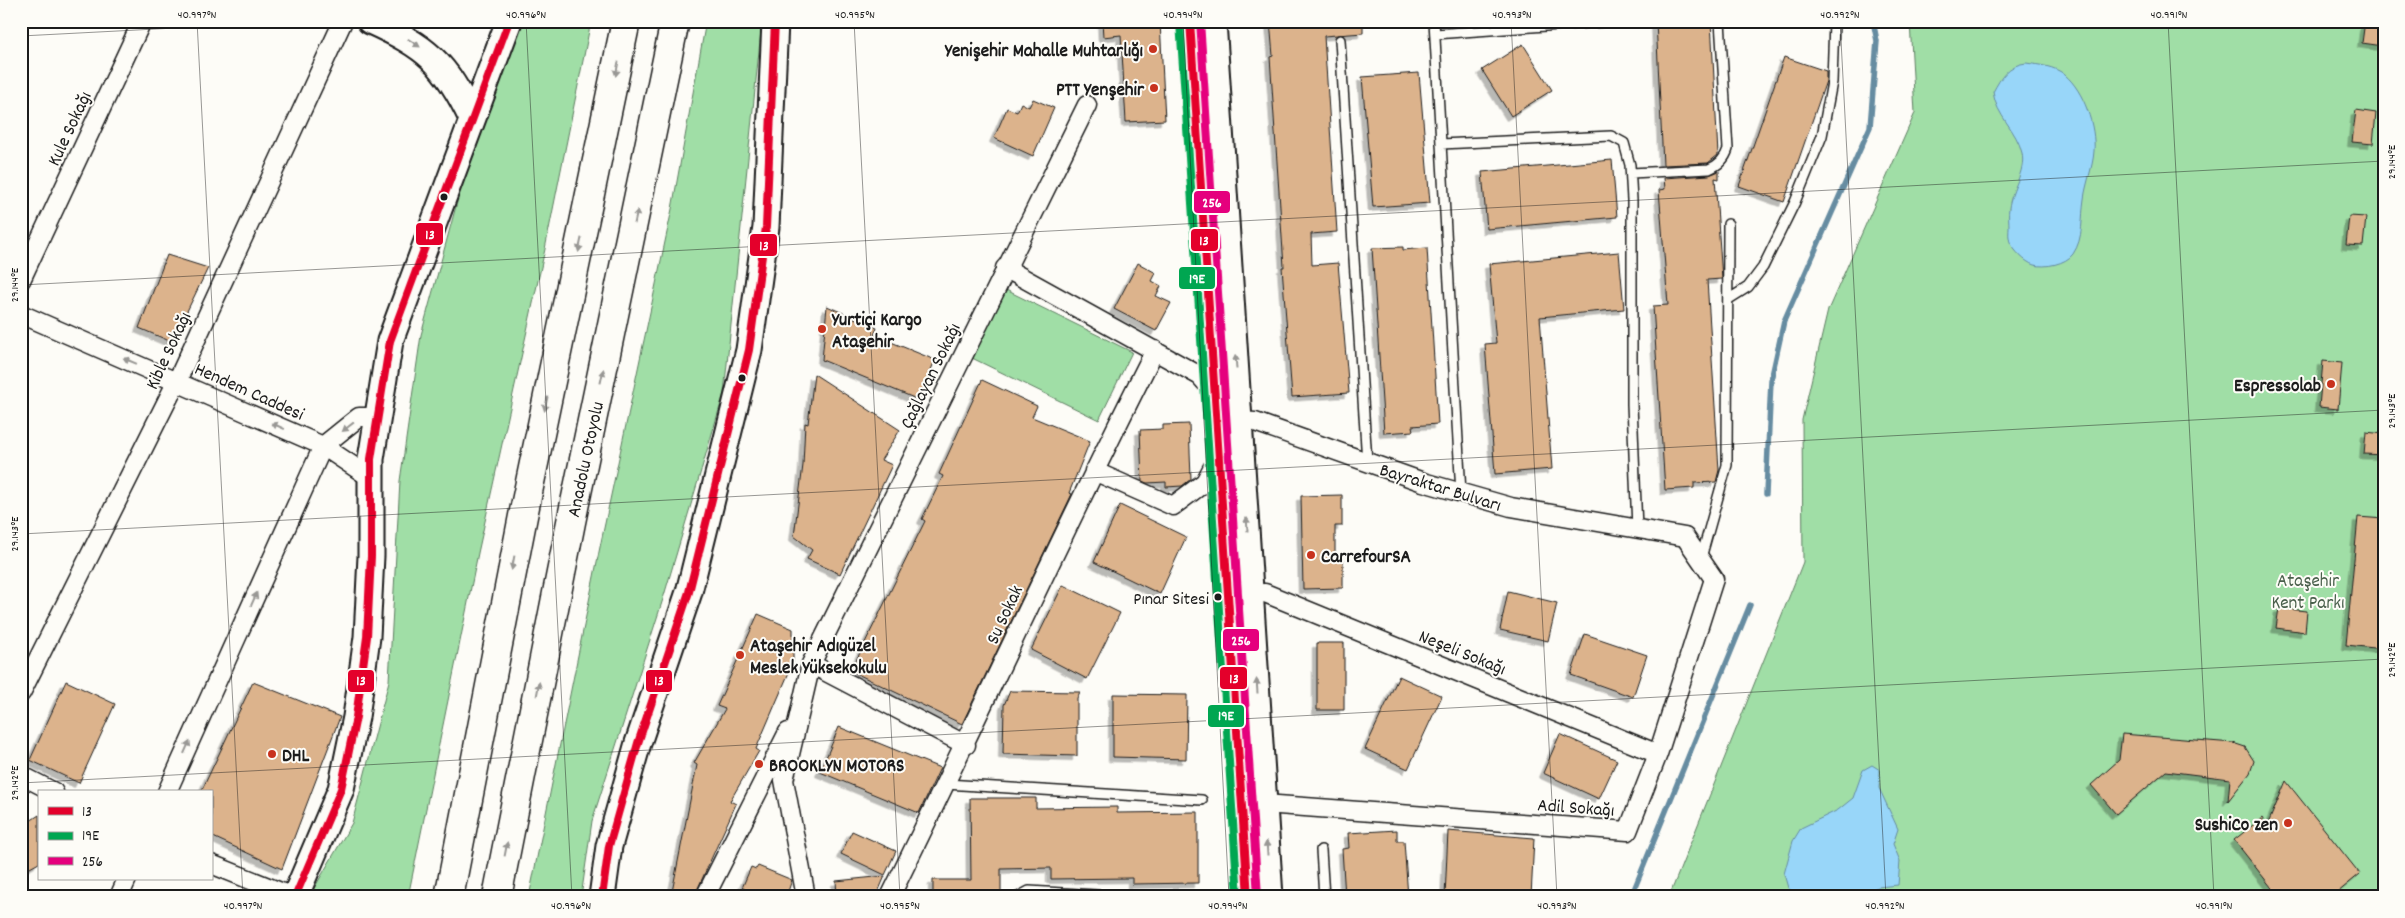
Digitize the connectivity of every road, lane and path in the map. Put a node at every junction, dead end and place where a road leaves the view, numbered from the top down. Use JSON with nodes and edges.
{"nodes":[{"id":1,"x":142,"y":21,"type":"edge"},
{"id":2,"x":343,"y":21,"type":"edge"},
{"id":3,"x":370,"y":21,"type":"edge"},
{"id":4,"x":509,"y":21,"type":"edge"},
{"id":5,"x":626,"y":21,"type":"edge"},
{"id":6,"x":675,"y":21,"type":"edge"},
{"id":7,"x":775,"y":21,"type":"edge"},
{"id":8,"x":1190,"y":21,"type":"edge"},
{"id":9,"x":1213,"y":21,"type":"edge"},
{"id":10,"x":1434,"y":21,"type":"edge"},
{"id":11,"x":1617,"y":21,"type":"edge"},
{"id":12,"x":1720,"y":21,"type":"edge"},
{"id":13,"x":1834,"y":21,"type":"edge"},
{"id":14,"x":1435,"y":34,"type":"junction"},
{"id":15,"x":1340,"y":40,"type":"dead end"},
{"id":16,"x":1087,"y":105,"type":"dead end"},
{"id":17,"x":472,"y":119,"type":"junction"},
{"id":18,"x":1441,"y":144,"type":"junction"},
{"id":19,"x":1631,"y":173,"type":"junction"},
{"id":20,"x":1728,"y":224,"type":"dead end"},
{"id":21,"x":1006,"y":268,"type":"junction"},
{"id":22,"x":21,"y":280,"type":"edge"},
{"id":23,"x":1729,"y":299,"type":"junction"},
{"id":24,"x":21,"y":314,"type":"edge"},
{"id":25,"x":1155,"y":350,"type":"junction"},
{"id":26,"x":176,"y":381,"type":"junction"},
{"id":27,"x":1216,"y":392,"type":"junction"},
{"id":28,"x":376,"y":417,"type":"junction"},
{"id":29,"x":1240,"y":421,"type":"junction"},
{"id":30,"x":323,"y":446,"type":"junction"},
{"id":31,"x":1219,"y":454,"type":"junction"},
{"id":32,"x":1367,"y":462,"type":"junction"},
{"id":33,"x":1094,"y":471,"type":"junction"},
{"id":34,"x":371,"y":478,"type":"junction"},
{"id":35,"x":1462,"y":493,"type":"junction"},
{"id":36,"x":1638,"y":529,"type":"junction"},
{"id":37,"x":1685,"y":537,"type":"joint"},
{"id":38,"x":1700,"y":558,"type":"junction"},
{"id":39,"x":1251,"y":594,"type":"junction"},
{"id":40,"x":811,"y":664,"type":"junction"},
{"id":41,"x":21,"y":693,"type":"edge"},
{"id":42,"x":800,"y":708,"type":"junction"},
{"id":43,"x":966,"y":745,"type":"junction"},
{"id":44,"x":1658,"y":754,"type":"junction"},
{"id":45,"x":21,"y":775,"type":"edge"},
{"id":46,"x":946,"y":784,"type":"junction"},
{"id":47,"x":50,"y":790,"type":"edge"},
{"id":48,"x":168,"y":790,"type":"edge"},
{"id":49,"x":1202,"y":800,"type":"dead end"},
{"id":50,"x":1264,"y":804,"type":"junction"},
{"id":51,"x":1321,"y":850,"type":"dead end"},
{"id":52,"x":212,"y":864,"type":"edge"},
{"id":53,"x":126,"y":880,"type":"edge"},
{"id":54,"x":118,"y":897,"type":"edge"},
{"id":55,"x":294,"y":897,"type":"edge"},
{"id":56,"x":448,"y":897,"type":"edge"},
{"id":57,"x":497,"y":897,"type":"edge"},
{"id":58,"x":602,"y":897,"type":"edge"},
{"id":59,"x":705,"y":897,"type":"edge"},
{"id":60,"x":806,"y":897,"type":"edge"},
{"id":61,"x":890,"y":897,"type":"edge"},
{"id":62,"x":1018,"y":897,"type":"edge"},
{"id":63,"x":1132,"y":897,"type":"edge"},
{"id":64,"x":1248,"y":897,"type":"edge"},
{"id":65,"x":1270,"y":897,"type":"edge"},
{"id":66,"x":1324,"y":897,"type":"edge"}],
"edges":[{"from":1,"to":22,"type":"street","name":"Kule Sokağı"},
{"from":2,"to":26,"type":"street","name":"Kible Sokağı"},
{"from":3,"to":17,"type":"street","one_way":true},
{"from":4,"to":17,"type":"street"},
{"from":5,"to":56,"type":"highway","one_way":true},
{"from":57,"to":6,"type":"highway","name":"Anadolu Otoyolu","one_way":true},
{"from":7,"to":58,"type":"street"},
{"from":8,"to":27,"type":"street"},
{"from":29,"to":9,"type":"street","one_way":true},
{"from":10,"to":14,"type":"lane"},
{"from":11,"to":14,"type":"lane"},
{"from":12,"to":19,"type":"lane"},
{"from":13,"to":23,"type":"lane"},
{"from":14,"to":18,"type":"lane"},
{"from":15,"to":32,"type":"lane"},
{"from":16,"to":21,"type":"street","name":"Çağlayan Sokağı"},
{"from":17,"to":28,"type":"street"},
{"from":18,"to":19,"type":"lane"},
{"from":18,"to":35,"type":"lane"},
{"from":19,"to":36,"type":"lane"},
{"from":20,"to":23,"type":"lane"},
{"from":21,"to":25,"type":"street"},
{"from":21,"to":40,"type":"street","name":"Çağlayan Sokağı"},
{"from":23,"to":38,"type":"lane"},
{"from":26,"to":24,"type":"street","name":"Hendem Caddesi","one_way":true},
{"from":25,"to":27,"type":"street"},
{"from":25,"to":33,"type":"street","name":"Su Sokak"},
{"from":30,"to":26,"type":"street","name":"Hendem Caddesi","one_way":true},
{"from":26,"to":41,"type":"street","name":"Kible Sokağı"},
{"from":27,"to":29,"type":"street"},
{"from":27,"to":31,"type":"street"},
{"from":28,"to":30,"type":"street","one_way":true},
{"from":28,"to":34,"type":"street"},
{"from":29,"to":31,"type":"street"},
{"from":29,"to":32,"type":"street","name":"Bayraktar Bulvarı"},
{"from":39,"to":29,"type":"street","one_way":true},
{"from":30,"to":34,"type":"street","name":"Hendem Caddesi"},
{"from":48,"to":30,"type":"street","one_way":true},
{"from":31,"to":33,"type":"street"},
{"from":31,"to":64,"type":"street"},
{"from":32,"to":35,"type":"street","name":"Bayraktar Bulvarı"},
{"from":33,"to":43,"type":"street","name":"Su Sokak"},
{"from":34,"to":55,"type":"street"},
{"from":35,"to":36,"type":"street","name":"Bayraktar Bulvarı"},
{"from":36,"to":37,"type":"street","name":"Bayraktar Bulvarı"},
{"from":37,"to":38,"type":"street","name":"Adil Sokağı"},
{"from":38,"to":44,"type":"street","name":"Adil Sokağı"},
{"from":39,"to":44,"type":"street","name":"Neşeli Sokağı"},
{"from":50,"to":39,"type":"street","one_way":true},
{"from":40,"to":42,"type":"street","name":"Çağlayan Sokağı"},
{"from":40,"to":43,"type":"street"},
{"from":42,"to":59,"type":"street"},
{"from":42,"to":60,"type":"street","name":"Çağlayan Sokağı"},
{"from":43,"to":46,"type":"street","name":"Su Sokak"},
{"from":44,"to":50,"type":"street","name":"Adil Sokağı"},
{"from":45,"to":47,"type":"street"},
{"from":46,"to":49,"type":"lane"},
{"from":46,"to":61,"type":"street","name":"Su Sokak"},
{"from":65,"to":50,"type":"street","one_way":true},
{"from":51,"to":66,"type":"lane"},
{"from":52,"to":55,"type":"street"},
{"from":53,"to":54,"type":"street"},
{"from":62,"to":63,"type":"lane"}]}
